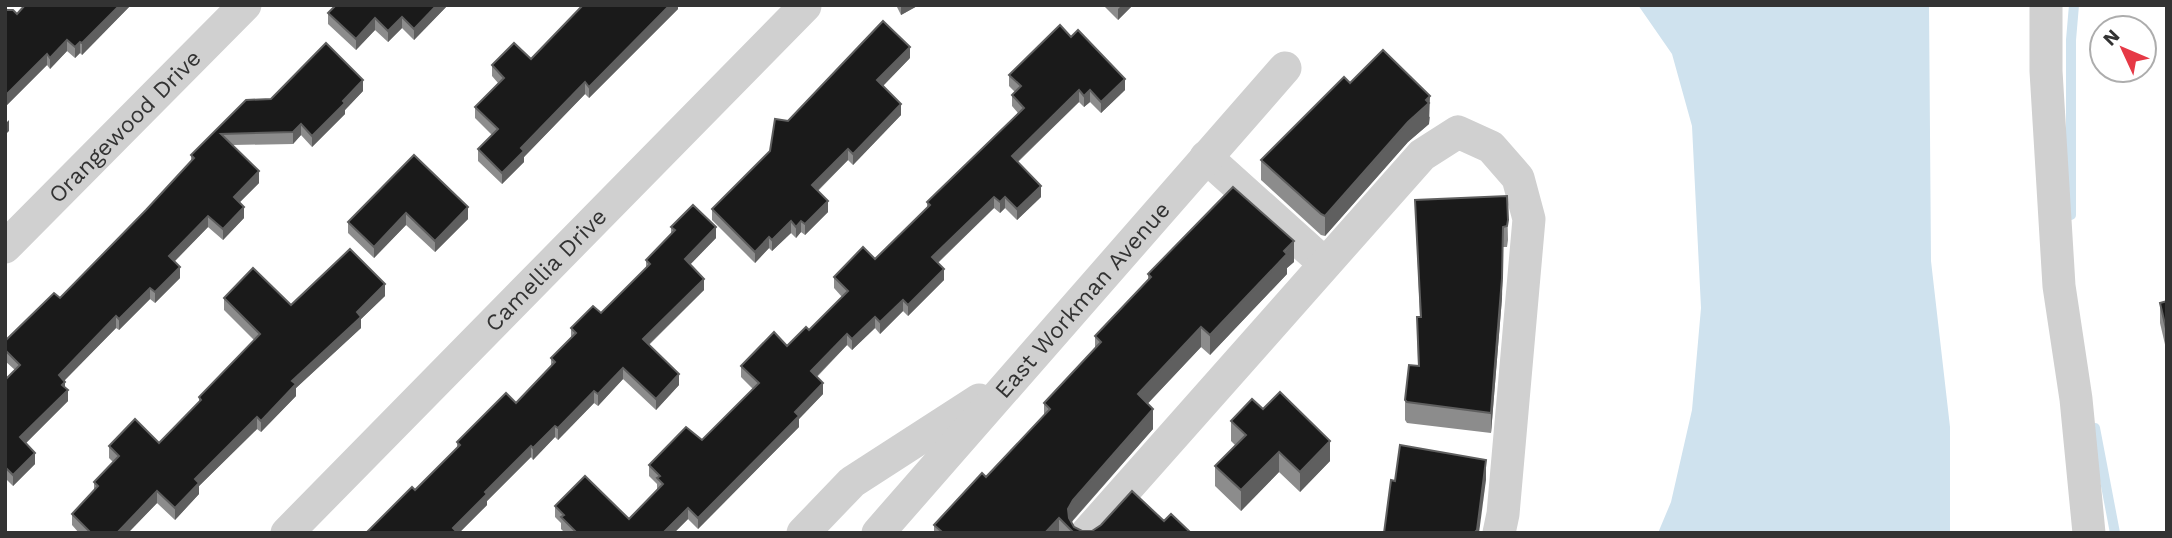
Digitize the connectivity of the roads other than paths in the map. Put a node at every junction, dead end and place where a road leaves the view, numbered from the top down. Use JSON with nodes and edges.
{"nodes":[{"id":1,"x":245,"y":5,"type":"edge"},
{"id":2,"x":2046,"y":5,"type":"edge"},
{"id":3,"x":804,"y":6,"type":"edge"},
{"id":4,"x":1286,"y":68,"type":"dead end"},
{"id":5,"x":1206,"y":157,"type":"junction"},
{"id":6,"x":5,"y":247,"type":"edge"},
{"id":7,"x":1325,"y":264,"type":"junction"},
{"id":8,"x":1012,"y":379,"type":"junction"},
{"id":9,"x":287,"y":533,"type":"edge"},
{"id":10,"x":803,"y":533,"type":"edge"},
{"id":11,"x":878,"y":533,"type":"edge"},
{"id":12,"x":1087,"y":533,"type":"edge"},
{"id":13,"x":1499,"y":533,"type":"edge"},
{"id":14,"x":2088,"y":533,"type":"edge"}],
"edges":[{"from":1,"to":6,"type":"street","name":"Orangewood Drive"},
{"from":2,"to":14,"type":"street"},
{"from":3,"to":9,"type":"street","name":"Camellia Drive"},
{"from":4,"to":5,"type":"street","name":"East Workman Avenue"},
{"from":5,"to":7,"type":"street"},
{"from":5,"to":8,"type":"street","name":"East Workman Avenue"},
{"from":7,"to":12,"type":"street"},
{"from":7,"to":13,"type":"street"},
{"from":8,"to":10,"type":"street"},
{"from":8,"to":11,"type":"street","name":"East Workman Avenue"}]}
